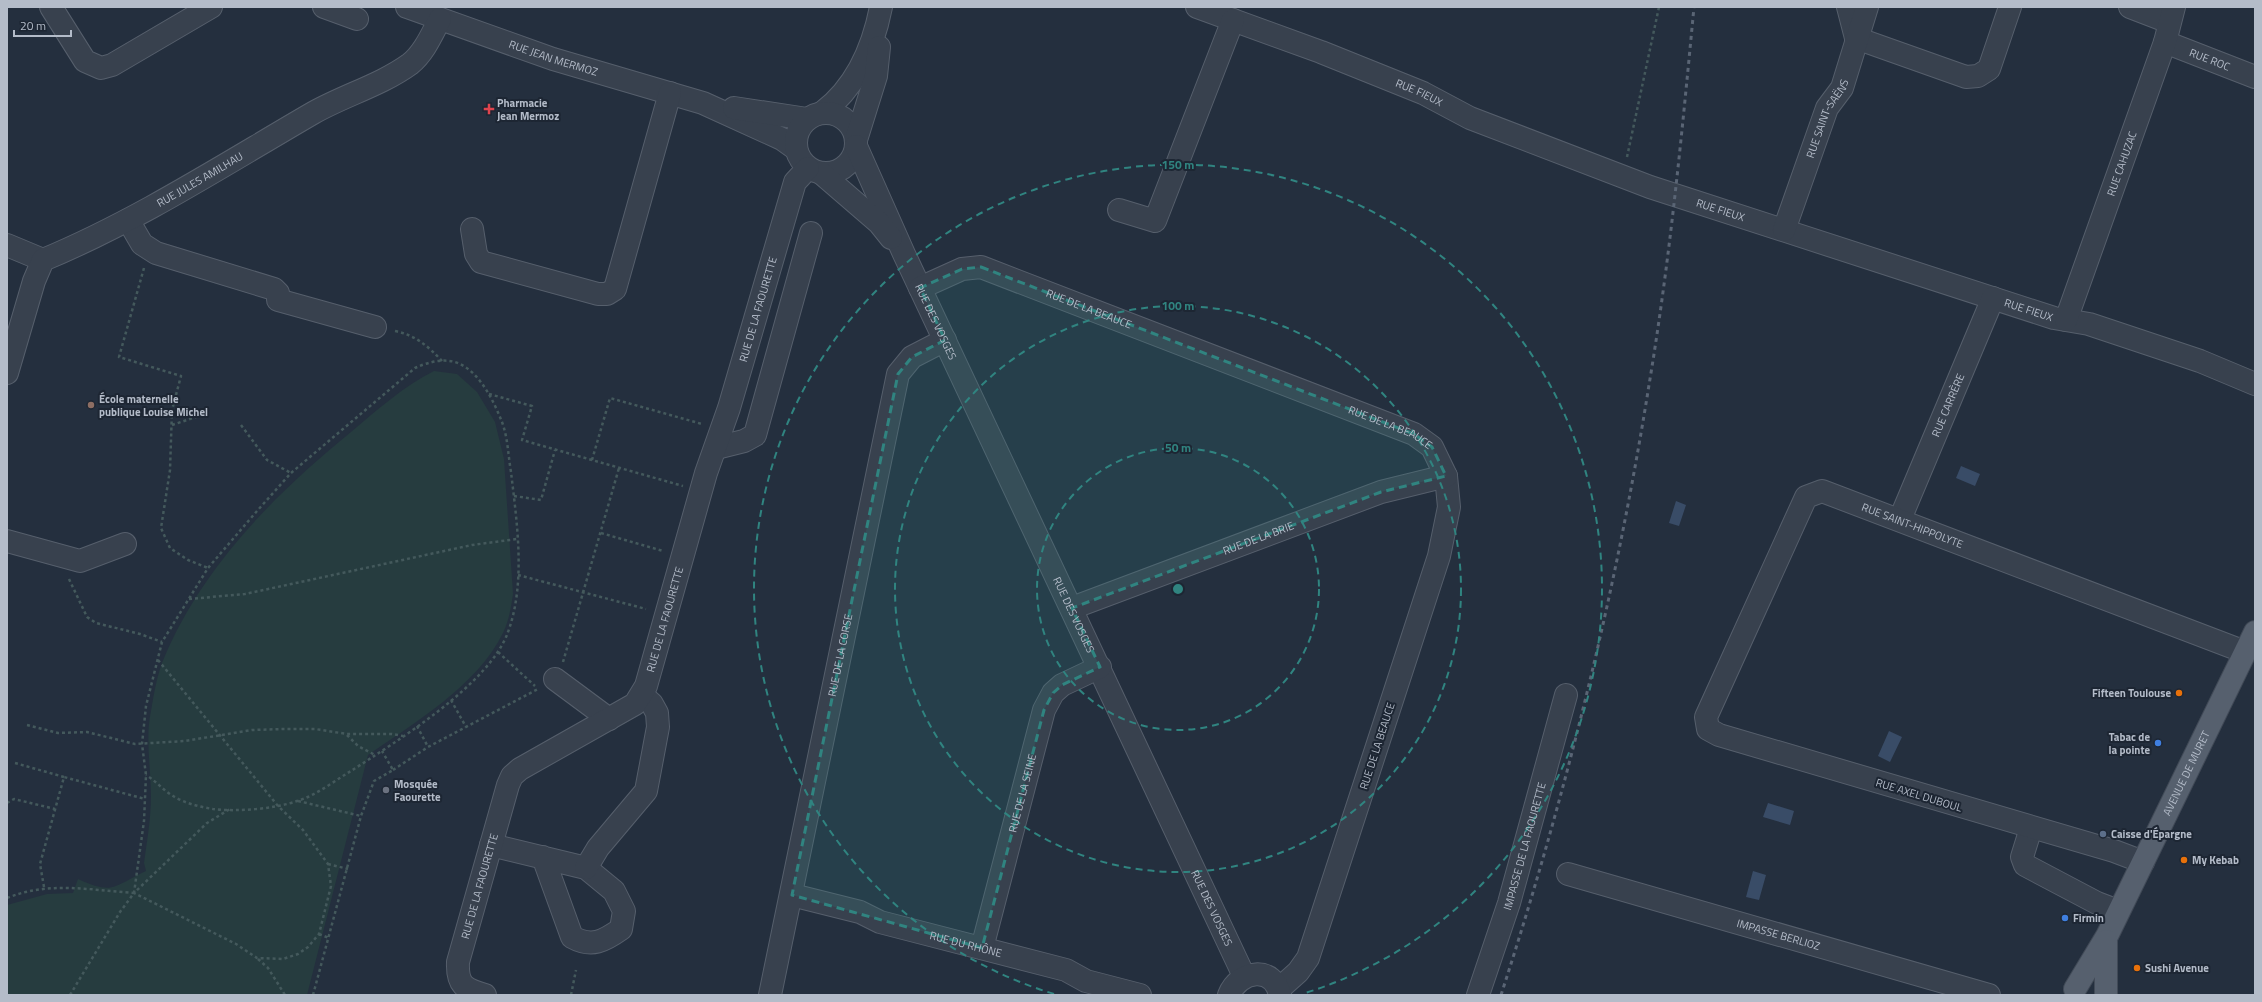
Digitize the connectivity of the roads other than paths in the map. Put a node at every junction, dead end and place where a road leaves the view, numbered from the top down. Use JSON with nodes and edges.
{"nodes":[{"id":1,"x":51,"y":7,"type":"edge"},
{"id":2,"x":211,"y":7,"type":"edge"},
{"id":3,"x":324,"y":7,"type":"edge"},
{"id":4,"x":407,"y":7,"type":"edge"},
{"id":5,"x":1197,"y":7,"type":"edge"},
{"id":6,"x":1848,"y":7,"type":"edge"},
{"id":7,"x":1867,"y":7,"type":"edge"},
{"id":8,"x":2010,"y":7,"type":"edge"},
{"id":9,"x":2130,"y":7,"type":"edge"},
{"id":10,"x":880,"y":14,"type":"edge"},
{"id":11,"x":357,"y":19,"type":"dead end"},
{"id":12,"x":440,"y":19,"type":"junction"},
{"id":13,"x":1233,"y":20,"type":"junction"},
{"id":14,"x":2169,"y":24,"type":"edge"},
{"id":15,"x":1856,"y":38,"type":"junction"},
{"id":16,"x":2255,"y":76,"type":"edge"},
{"id":17,"x":670,"y":92,"type":"junction"},
{"id":18,"x":703,"y":103,"type":"junction"},
{"id":19,"x":815,"y":116,"type":"junction"},
{"id":20,"x":856,"y":143,"type":"junction"},
{"id":21,"x":796,"y":149,"type":"junction"},
{"id":22,"x":814,"y":170,"type":"junction"},
{"id":23,"x":1120,"y":210,"type":"dead end"},
{"id":24,"x":128,"y":220,"type":"junction"},
{"id":25,"x":472,"y":229,"type":"dead end"},
{"id":26,"x":1784,"y":230,"type":"junction"},
{"id":27,"x":811,"y":234,"type":"dead end"},
{"id":28,"x":7,"y":245,"type":"edge"},
{"id":29,"x":904,"y":254,"type":"junction"},
{"id":30,"x":43,"y":260,"type":"junction"},
{"id":31,"x":920,"y":288,"type":"junction"},
{"id":32,"x":1993,"y":298,"type":"junction"},
{"id":33,"x":2066,"y":320,"type":"junction"},
{"id":34,"x":375,"y":326,"type":"road end"},
{"id":35,"x":945,"y":340,"type":"junction"},
{"id":36,"x":7,"y":373,"type":"edge"},
{"id":37,"x":2255,"y":384,"type":"edge"},
{"id":38,"x":719,"y":439,"type":"junction"},
{"id":39,"x":1446,"y":476,"type":"junction"},
{"id":40,"x":1903,"y":512,"type":"dead end"},
{"id":41,"x":7,"y":541,"type":"edge"},
{"id":42,"x":125,"y":544,"type":"dead end"},
{"id":43,"x":1072,"y":608,"type":"junction"},
{"id":44,"x":2255,"y":632,"type":"edge"},
{"id":45,"x":2245,"y":652,"type":"junction"},
{"id":46,"x":1100,"y":667,"type":"junction"},
{"id":47,"x":546,"y":684,"type":"road end"},
{"id":48,"x":642,"y":694,"type":"junction"},
{"id":49,"x":1566,"y":695,"type":"dead end"},
{"id":50,"x":1706,"y":717,"type":"joint"},
{"id":51,"x":609,"y":720,"type":"junction"},
{"id":52,"x":2031,"y":828,"type":"junction"},
{"id":53,"x":491,"y":844,"type":"junction"},
{"id":54,"x":543,"y":857,"type":"junction"},
{"id":55,"x":2143,"y":862,"type":"junction"},
{"id":56,"x":586,"y":868,"type":"junction"},
{"id":57,"x":1568,"y":874,"type":"dead end"},
{"id":58,"x":792,"y":895,"type":"junction"},
{"id":59,"x":2118,"y":911,"type":"junction"},
{"id":60,"x":2107,"y":936,"type":"junction"},
{"id":61,"x":982,"y":948,"type":"junction"},
{"id":62,"x":1244,"y":976,"type":"junction"},
{"id":63,"x":1279,"y":992,"type":"edge"},
{"id":64,"x":2070,"y":992,"type":"edge"},
{"id":65,"x":485,"y":995,"type":"edge"},
{"id":66,"x":770,"y":995,"type":"edge"},
{"id":67,"x":1140,"y":995,"type":"edge"},
{"id":68,"x":1229,"y":995,"type":"edge"},
{"id":69,"x":1478,"y":995,"type":"edge"},
{"id":70,"x":1989,"y":995,"type":"edge"},
{"id":71,"x":2102,"y":995,"type":"edge"},
{"id":72,"x":2106,"y":995,"type":"edge"}],
"edges":[{"from":1,"to":2,"type":"street"},
{"from":3,"to":11,"type":"street"},
{"from":4,"to":12,"type":"street","name":"RUE JEAN MERMOZ"},
{"from":5,"to":13,"type":"street","name":"RUE FIEUX"},
{"from":6,"to":15,"type":"street"},
{"from":7,"to":15,"type":"street","name":"RUE SAINT-SAËNS"},
{"from":8,"to":15,"type":"street"},
{"from":9,"to":14,"type":"street","name":"RUE ROC"},
{"from":10,"to":19,"type":"street"},
{"from":10,"to":20,"type":"street"},
{"from":12,"to":17,"type":"street","name":"RUE JEAN MERMOZ"},
{"from":12,"to":24,"type":"street","name":"RUE JULES AMILHAU"},
{"from":13,"to":23,"type":"street"},
{"from":13,"to":26,"type":"street","name":"RUE FIEUX"},
{"from":14,"to":16,"type":"street","name":"RUE ROC"},
{"from":14,"to":33,"type":"street","name":"RUE CAHUZAC"},
{"from":15,"to":26,"type":"street","name":"RUE SAINT-SAËNS"},
{"from":17,"to":18,"type":"street","name":"RUE JEAN MERMOZ"},
{"from":17,"to":25,"type":"street"},
{"from":18,"to":19,"type":"street","name":"RUE JEAN MERMOZ"},
{"from":18,"to":21,"type":"street","name":"RUE JEAN MERMOZ"},
{"from":19,"to":20,"type":"street","name":"RUE DES VOSGES"},
{"from":19,"to":21,"type":"street"},
{"from":20,"to":22,"type":"street"},
{"from":20,"to":29,"type":"street","name":"RUE DES VOSGES"},
{"from":21,"to":22,"type":"street","name":"RUE DES VOSGES"},
{"from":22,"to":29,"type":"street","name":"RUE DES VOSGES"},
{"from":22,"to":38,"type":"street","name":"RUE DE LA FAOURETTE"},
{"from":24,"to":30,"type":"street","name":"RUE JULES AMILHAU"},
{"from":24,"to":34,"type":"street"},
{"from":26,"to":32,"type":"street","name":"RUE FIEUX"},
{"from":27,"to":38,"type":"street"},
{"from":28,"to":30,"type":"street"},
{"from":29,"to":31,"type":"street","name":"RUE DES VOSGES"},
{"from":30,"to":36,"type":"street"},
{"from":31,"to":35,"type":"street","name":"RUE DES VOSGES"},
{"from":31,"to":39,"type":"street","name":"RUE DE LA BEAUCE"},
{"from":32,"to":33,"type":"street","name":"RUE FIEUX"},
{"from":32,"to":40,"type":"street","name":"RUE CARRÈRE"},
{"from":33,"to":37,"type":"street","name":"RUE FIEUX"},
{"from":35,"to":43,"type":"street","name":"RUE DES VOSGES"},
{"from":35,"to":58,"type":"street","name":"RUE DE LA CORSE"},
{"from":38,"to":48,"type":"street","name":"RUE DE LA FAOURETTE"},
{"from":39,"to":43,"type":"street","name":"RUE DE LA BRIE"},
{"from":39,"to":63,"type":"street","name":"RUE DE LA BEAUCE"},
{"from":41,"to":42,"type":"street"},
{"from":43,"to":46,"type":"street","name":"RUE DES VOSGES"},
{"from":44,"to":45,"type":"main road","name":"AVENUE DE MURET"},
{"from":45,"to":50,"type":"street","name":"RUE SAINT-HIPPOLYTE"},
{"from":45,"to":55,"type":"main road","name":"AVENUE DE MURET"},
{"from":46,"to":61,"type":"street","name":"RUE DE LA SEINE"},
{"from":46,"to":62,"type":"street","name":"RUE DES VOSGES"},
{"from":47,"to":51,"type":"street"},
{"from":48,"to":51,"type":"street","name":"RUE DE LA FAOURETTE"},
{"from":48,"to":56,"type":"street"},
{"from":49,"to":69,"type":"street","name":"IMPASSE DE LA FAOURETTE"},
{"from":50,"to":52,"type":"street","name":"RUE AXEL DUBOUL"},
{"from":51,"to":53,"type":"street","name":"RUE DE LA FAOURETTE"},
{"from":52,"to":55,"type":"street","name":"RUE AXEL DUBOUL"},
{"from":52,"to":59,"type":"street"},
{"from":53,"to":54,"type":"street"},
{"from":53,"to":65,"type":"street","name":"RUE DE LA FAOURETTE"},
{"from":54,"to":56,"type":"street"},
{"from":54,"to":56,"type":"street"},
{"from":55,"to":59,"type":"main road","name":"AVENUE DE MURET"},
{"from":57,"to":70,"type":"street","name":"IMPASSE BERLIOZ"},
{"from":58,"to":61,"type":"street","name":"RUE DU RHÔNE"},
{"from":58,"to":66,"type":"street","name":"RUE DE LA CORSE"},
{"from":59,"to":60,"type":"main road","name":"AVENUE DE MURET"},
{"from":60,"to":64,"type":"main road","name":"AVENUE DE MURET"},
{"from":60,"to":72,"type":"main road","name":"AVENUE DE MURET"},
{"from":61,"to":67,"type":"street","name":"RUE DU RHÔNE"},
{"from":62,"to":63,"type":"street"},
{"from":62,"to":68,"type":"street"},
{"from":64,"to":71,"type":"main road"}]}
